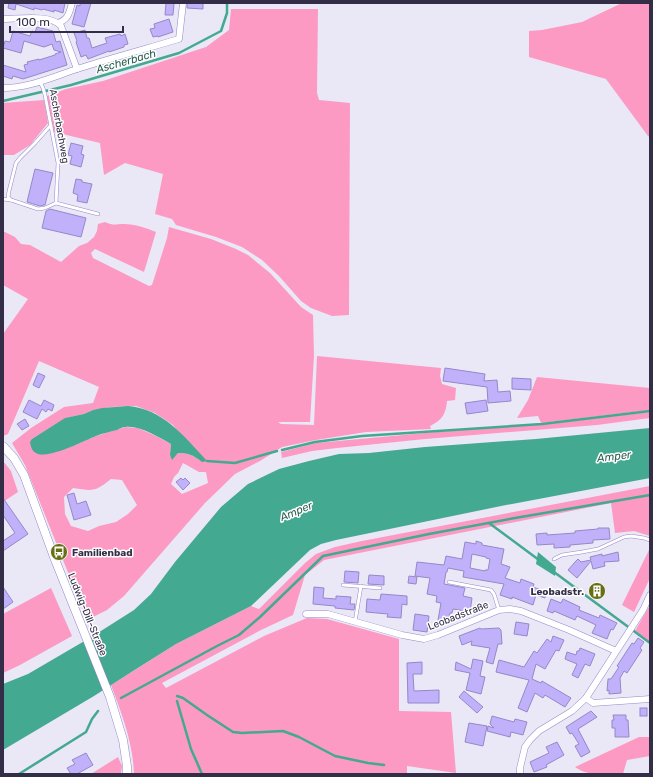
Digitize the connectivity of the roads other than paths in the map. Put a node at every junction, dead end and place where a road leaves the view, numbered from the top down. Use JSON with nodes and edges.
{"nodes":[{"id":1,"x":72,"y":3,"type":"edge"},
{"id":2,"x":183,"y":3,"type":"edge"},
{"id":3,"x":3,"y":19,"type":"edge"},
{"id":4,"x":58,"y":23,"type":"junction"},
{"id":5,"x":77,"y":69,"type":"junction"},
{"id":6,"x":42,"y":85,"type":"junction"},
{"id":7,"x":3,"y":88,"type":"edge"},
{"id":8,"x":50,"y":125,"type":"junction"},
{"id":9,"x":3,"y":199,"type":"edge"},
{"id":10,"x":11,"y":200,"type":"junction"},
{"id":11,"x":56,"y":203,"type":"junction"},
{"id":12,"x":98,"y":214,"type":"dead end"},
{"id":13,"x":3,"y":446,"type":"edge"},
{"id":14,"x":650,"y":540,"type":"edge"},
{"id":15,"x":554,"y":559,"type":"dead end"},
{"id":16,"x":449,"y":582,"type":"dead end"},
{"id":17,"x":343,"y":584,"type":"dead end"},
{"id":18,"x":361,"y":586,"type":"junction"},
{"id":19,"x":380,"y":588,"type":"dead end"},
{"id":20,"x":650,"y":595,"type":"edge"},
{"id":21,"x":499,"y":610,"type":"junction"},
{"id":22,"x":306,"y":614,"type":"dead end"},
{"id":23,"x":355,"y":622,"type":"junction"},
{"id":24,"x":616,"y":651,"type":"junction"},
{"id":25,"x":586,"y":698,"type":"junction"},
{"id":26,"x":650,"y":699,"type":"edge"},
{"id":27,"x":127,"y":774,"type":"edge"},
{"id":28,"x":520,"y":774,"type":"edge"}],
"edges":[{"from":1,"to":4,"type":"street"},
{"from":2,"to":5,"type":"street","name":"Ascherbachweg"},
{"from":3,"to":4,"type":"street"},
{"from":4,"to":5,"type":"street"},
{"from":5,"to":6,"type":"street","name":"Ascherbachweg"},
{"from":6,"to":7,"type":"street","name":"Ascherbachweg"},
{"from":6,"to":8,"type":"lane","name":"Ascherbachweg"},
{"from":8,"to":10,"type":"lane"},
{"from":8,"to":11,"type":"lane","name":"Ascherbachweg"},
{"from":9,"to":10,"type":"lane"},
{"from":10,"to":11,"type":"lane"},
{"from":11,"to":12,"type":"lane"},
{"from":13,"to":27,"type":"street","name":"Ludwig-Dill-Straße"},
{"from":14,"to":15,"type":"lane"},
{"from":16,"to":21,"type":"lane","name":"Leobadstraße"},
{"from":17,"to":18,"type":"lane"},
{"from":18,"to":19,"type":"lane"},
{"from":18,"to":23,"type":"lane"},
{"from":20,"to":24,"type":"street"},
{"from":21,"to":23,"type":"street","name":"Leobadstraße"},
{"from":21,"to":24,"type":"street","name":"Leobadstraße"},
{"from":22,"to":23,"type":"street","name":"Leobadstraße"},
{"from":24,"to":25,"type":"street"},
{"from":25,"to":26,"type":"street"},
{"from":25,"to":28,"type":"street"}]}
